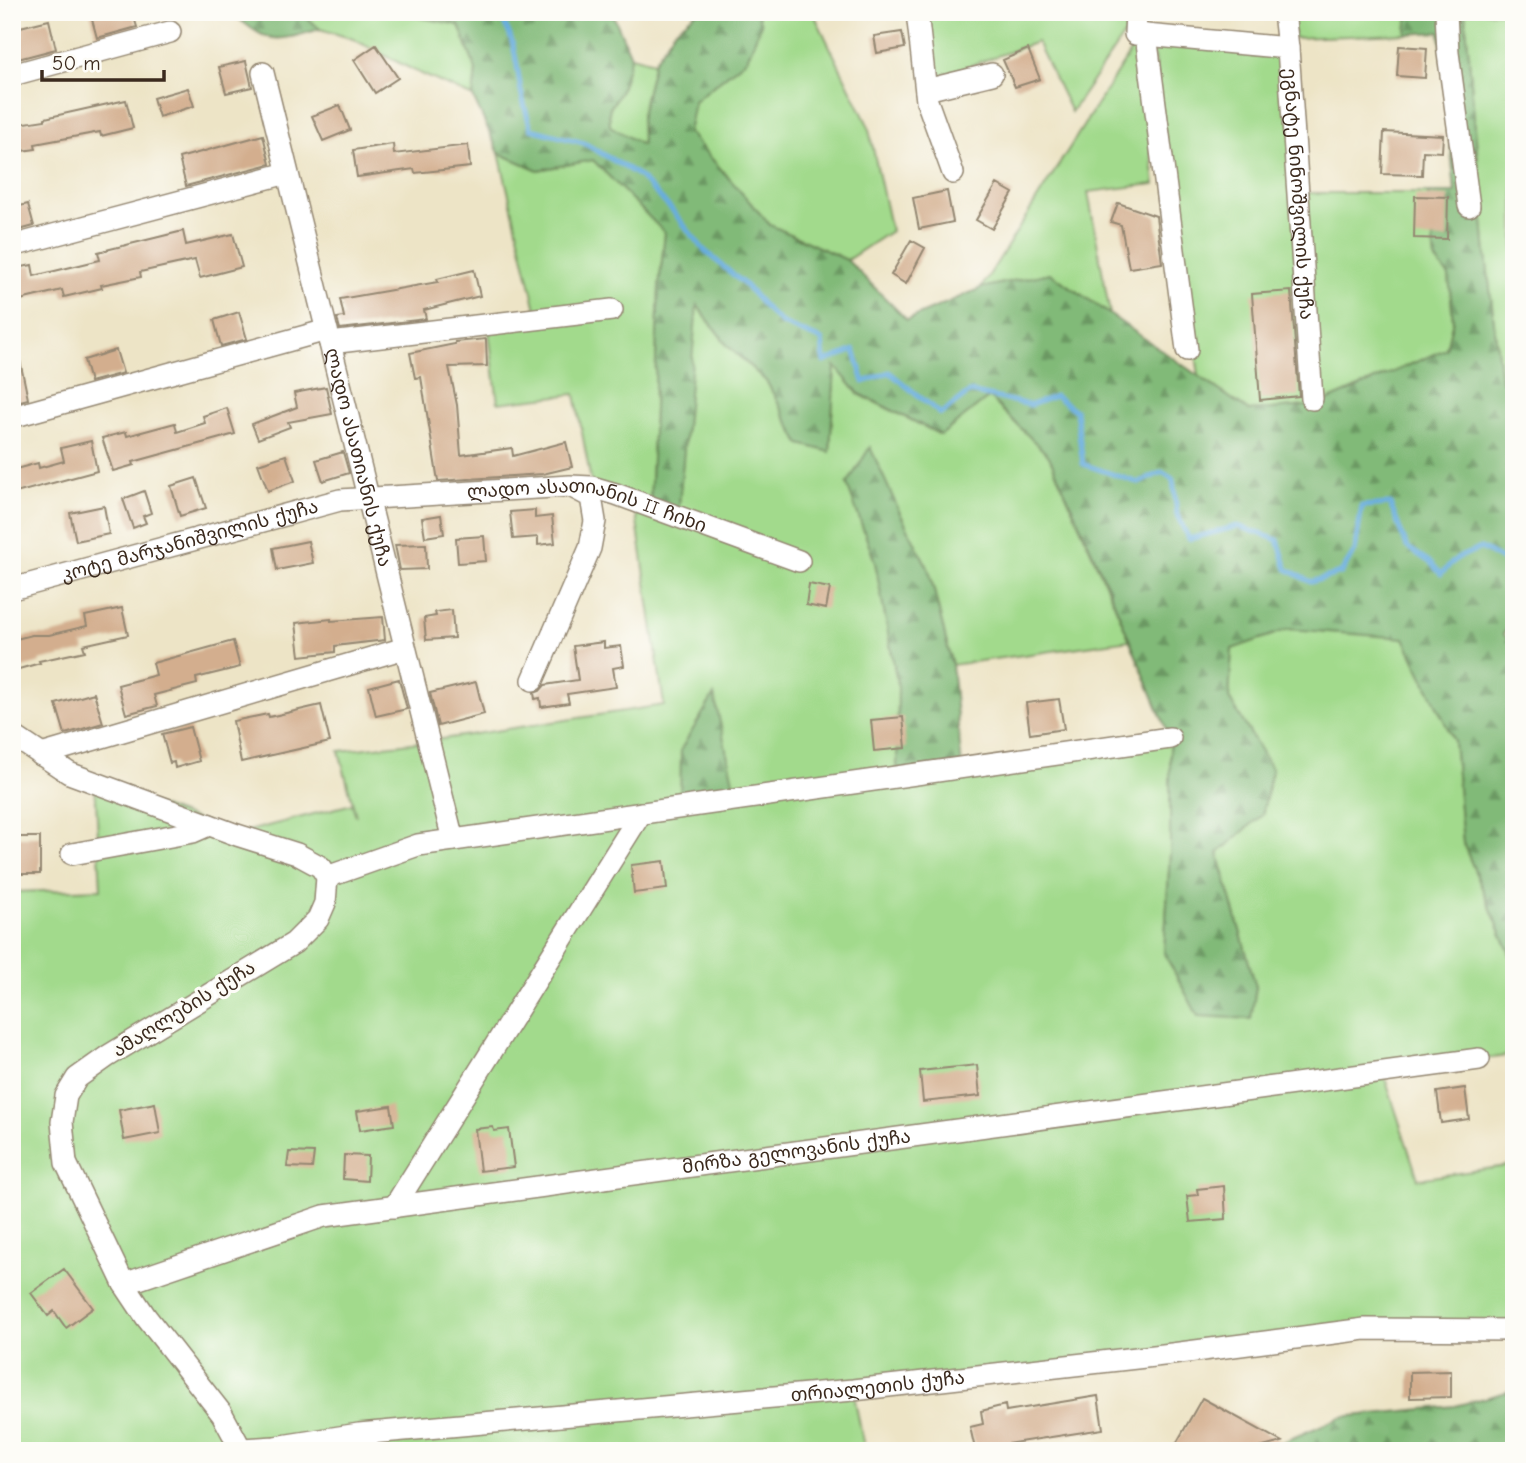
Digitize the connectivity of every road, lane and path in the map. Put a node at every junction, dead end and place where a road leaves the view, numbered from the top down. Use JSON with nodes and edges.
{"nodes":[{"id":1,"x":917,"y":12,"type":"edge"},
{"id":2,"x":1136,"y":12,"type":"edge"},
{"id":3,"x":1284,"y":12,"type":"edge"},
{"id":4,"x":1446,"y":12,"type":"edge"},
{"id":5,"x":170,"y":32,"type":"dead end"},
{"id":6,"x":1146,"y":35,"type":"junction"},
{"id":7,"x":1288,"y":48,"type":"junction"},
{"id":8,"x":263,"y":73,"type":"dead end"},
{"id":9,"x":992,"y":74,"type":"dead end"},
{"id":10,"x":12,"y":75,"type":"edge"},
{"id":11,"x":926,"y":90,"type":"junction"},
{"id":12,"x":288,"y":173,"type":"junction"},
{"id":13,"x":953,"y":173,"type":"dead end"},
{"id":14,"x":1469,"y":206,"type":"dead end"},
{"id":15,"x":12,"y":246,"type":"edge"},
{"id":16,"x":612,"y":310,"type":"dead end"},
{"id":17,"x":328,"y":337,"type":"junction"},
{"id":18,"x":1188,"y":350,"type":"dead end"},
{"id":19,"x":1312,"y":400,"type":"dead end"},
{"id":20,"x":12,"y":416,"type":"edge"},
{"id":21,"x":570,"y":486,"type":"junction"},
{"id":22,"x":368,"y":499,"type":"junction"},
{"id":23,"x":799,"y":561,"type":"dead end"},
{"id":24,"x":12,"y":589,"type":"edge"},
{"id":25,"x":405,"y":648,"type":"junction"},
{"id":26,"x":533,"y":680,"type":"dead end"},
{"id":27,"x":12,"y":735,"type":"edge"},
{"id":28,"x":1170,"y":738,"type":"dead end"},
{"id":29,"x":41,"y":755,"type":"junction"},
{"id":30,"x":641,"y":813,"type":"junction"},
{"id":31,"x":209,"y":825,"type":"junction"},
{"id":32,"x":453,"y":839,"type":"junction"},
{"id":33,"x":72,"y":853,"type":"dead end"},
{"id":34,"x":327,"y":877,"type":"junction"},
{"id":35,"x":1479,"y":1059,"type":"dead end"},
{"id":36,"x":394,"y":1207,"type":"junction"},
{"id":37,"x":124,"y":1284,"type":"junction"},
{"id":38,"x":1514,"y":1330,"type":"edge"},
{"id":39,"x":242,"y":1450,"type":"edge"}],
"edges":[{"from":1,"to":11,"type":"street"},
{"from":2,"to":6,"type":"street"},
{"from":3,"to":7,"type":"street"},
{"from":4,"to":14,"type":"street"},
{"from":5,"to":10,"type":"street"},
{"from":6,"to":7,"type":"street","name":"ეგნატე ნინოშვილის ქუჩა"},
{"from":6,"to":18,"type":"street"},
{"from":7,"to":19,"type":"street","name":"ეგნატე ნინოშვილის ქუჩა"},
{"from":8,"to":12,"type":"street","name":"ლადო ასათიანის ქუჩა"},
{"from":9,"to":11,"type":"street"},
{"from":11,"to":13,"type":"street"},
{"from":12,"to":15,"type":"street"},
{"from":12,"to":17,"type":"street","name":"ლადო ასათიანის ქუჩა"},
{"from":16,"to":17,"type":"street"},
{"from":17,"to":20,"type":"street"},
{"from":17,"to":22,"type":"street","name":"ლადო ასათიანის ქუჩა"},
{"from":21,"to":22,"type":"street","name":"ლადო ასათიანის II ჩიხი"},
{"from":21,"to":23,"type":"street","name":"ლადო ასათიანის II ჩიხი"},
{"from":21,"to":26,"type":"street"},
{"from":22,"to":24,"type":"street","name":"კოტე მარჯანიშვილის ქუჩა"},
{"from":22,"to":25,"type":"street","name":"ლადო ასათიანის ქუჩა"},
{"from":25,"to":29,"type":"street"},
{"from":25,"to":32,"type":"street","name":"ლადო ასათიანის ქუჩა"},
{"from":27,"to":29,"type":"street"},
{"from":28,"to":30,"type":"street"},
{"from":29,"to":31,"type":"street"},
{"from":30,"to":32,"type":"street"},
{"from":30,"to":36,"type":"street"},
{"from":31,"to":33,"type":"street"},
{"from":31,"to":34,"type":"street"},
{"from":32,"to":34,"type":"street"},
{"from":34,"to":37,"type":"street","name":"ამაღლების ქუჩა"},
{"from":35,"to":36,"type":"street","name":"მირზა გელოვანის ქუჩა"},
{"from":36,"to":37,"type":"street","name":"მირზა გელოვანის ქუჩა"},
{"from":37,"to":39,"type":"street","name":"ამაღლების ქუჩა"},
{"from":38,"to":39,"type":"street","name":"თრიალეთის ქუჩა"}]}
